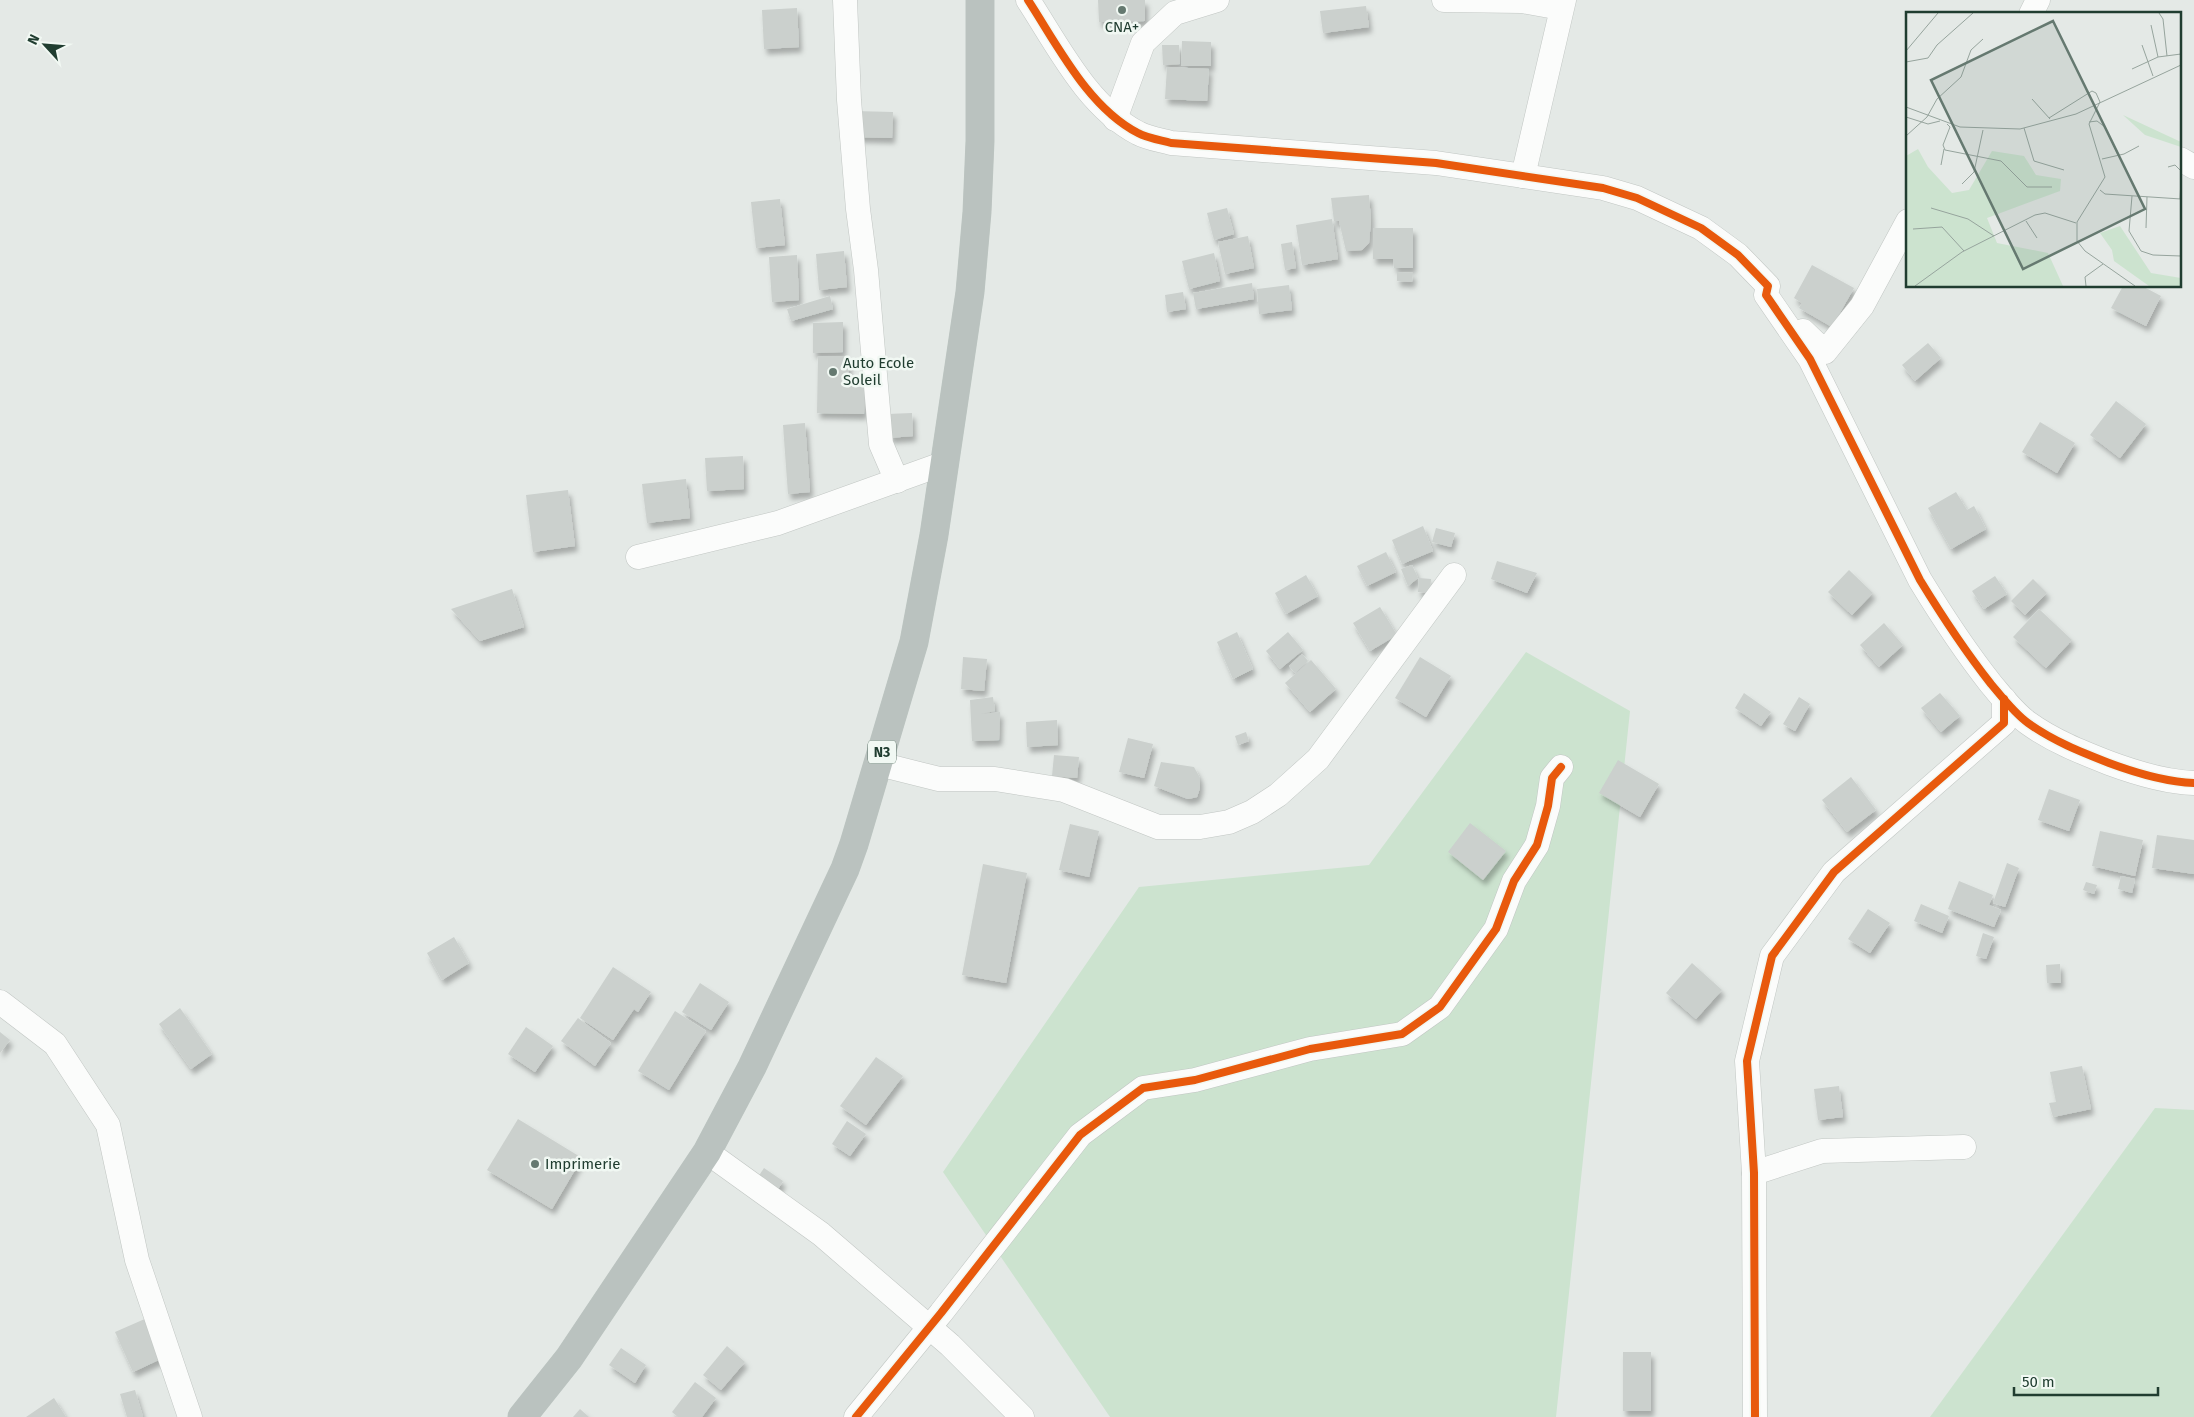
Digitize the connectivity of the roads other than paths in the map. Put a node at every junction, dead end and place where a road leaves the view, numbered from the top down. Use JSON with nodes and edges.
{"nodes":[{"id":1,"x":845,"y":0,"type":"edge"},
{"id":2,"x":980,"y":0,"type":"edge"},
{"id":3,"x":1028,"y":0,"type":"edge"},
{"id":4,"x":1217,"y":0,"type":"edge"},
{"id":5,"x":1444,"y":0,"type":"edge"},
{"id":6,"x":2038,"y":0,"type":"edge"},
{"id":7,"x":1563,"y":4,"type":"edge"},
{"id":8,"x":2032,"y":12,"type":"edge"},
{"id":9,"x":1114,"y":119,"type":"junction"},
{"id":10,"x":2182,"y":160,"type":"edge"},
{"id":11,"x":2194,"y":167,"type":"edge"},
{"id":12,"x":1523,"y":176,"type":"junction"},
{"id":13,"x":1906,"y":225,"type":"edge"},
{"id":14,"x":1766,"y":294,"type":"junction"},
{"id":15,"x":945,"y":463,"type":"junction"},
{"id":16,"x":897,"y":481,"type":"junction"},
{"id":17,"x":638,"y":557,"type":"dead end"},
{"id":18,"x":1454,"y":575,"type":"dead end"},
{"id":19,"x":2004,"y":700,"type":"junction"},
{"id":20,"x":878,"y":764,"type":"junction"},
{"id":21,"x":1561,"y":767,"type":"dead end"},
{"id":22,"x":2194,"y":783,"type":"edge"},
{"id":23,"x":0,"y":1002,"type":"edge"},
{"id":24,"x":1964,"y":1146,"type":"dead end"},
{"id":25,"x":707,"y":1152,"type":"junction"},
{"id":26,"x":1754,"y":1173,"type":"junction"},
{"id":27,"x":929,"y":1328,"type":"junction"},
{"id":28,"x":190,"y":1417,"type":"edge"},
{"id":29,"x":522,"y":1417,"type":"edge"},
{"id":30,"x":856,"y":1417,"type":"edge"},
{"id":31,"x":1022,"y":1417,"type":"edge"},
{"id":32,"x":1755,"y":1417,"type":"edge"}],
"edges":[{"from":1,"to":16,"type":"street"},
{"from":2,"to":15,"type":"highway","number":"N3"},
{"from":3,"to":9,"type":"street"},
{"from":4,"to":9,"type":"street"},
{"from":5,"to":7,"type":"street"},
{"from":6,"to":8,"type":"street"},
{"from":7,"to":12,"type":"street"},
{"from":9,"to":12,"type":"street"},
{"from":10,"to":11,"type":"street"},
{"from":12,"to":14,"type":"street"},
{"from":13,"to":14,"type":"street"},
{"from":14,"to":19,"type":"street"},
{"from":15,"to":16,"type":"street"},
{"from":15,"to":20,"type":"highway","number":"N3"},
{"from":16,"to":17,"type":"street"},
{"from":18,"to":20,"type":"street"},
{"from":19,"to":22,"type":"street"},
{"from":19,"to":26,"type":"street"},
{"from":20,"to":25,"type":"highway","number":"N3"},
{"from":21,"to":27,"type":"street"},
{"from":23,"to":28,"type":"street"},
{"from":24,"to":26,"type":"street"},
{"from":25,"to":27,"type":"street"},
{"from":25,"to":29,"type":"highway","number":"N3"},
{"from":26,"to":32,"type":"street"},
{"from":27,"to":30,"type":"street"},
{"from":27,"to":31,"type":"street"}]}
